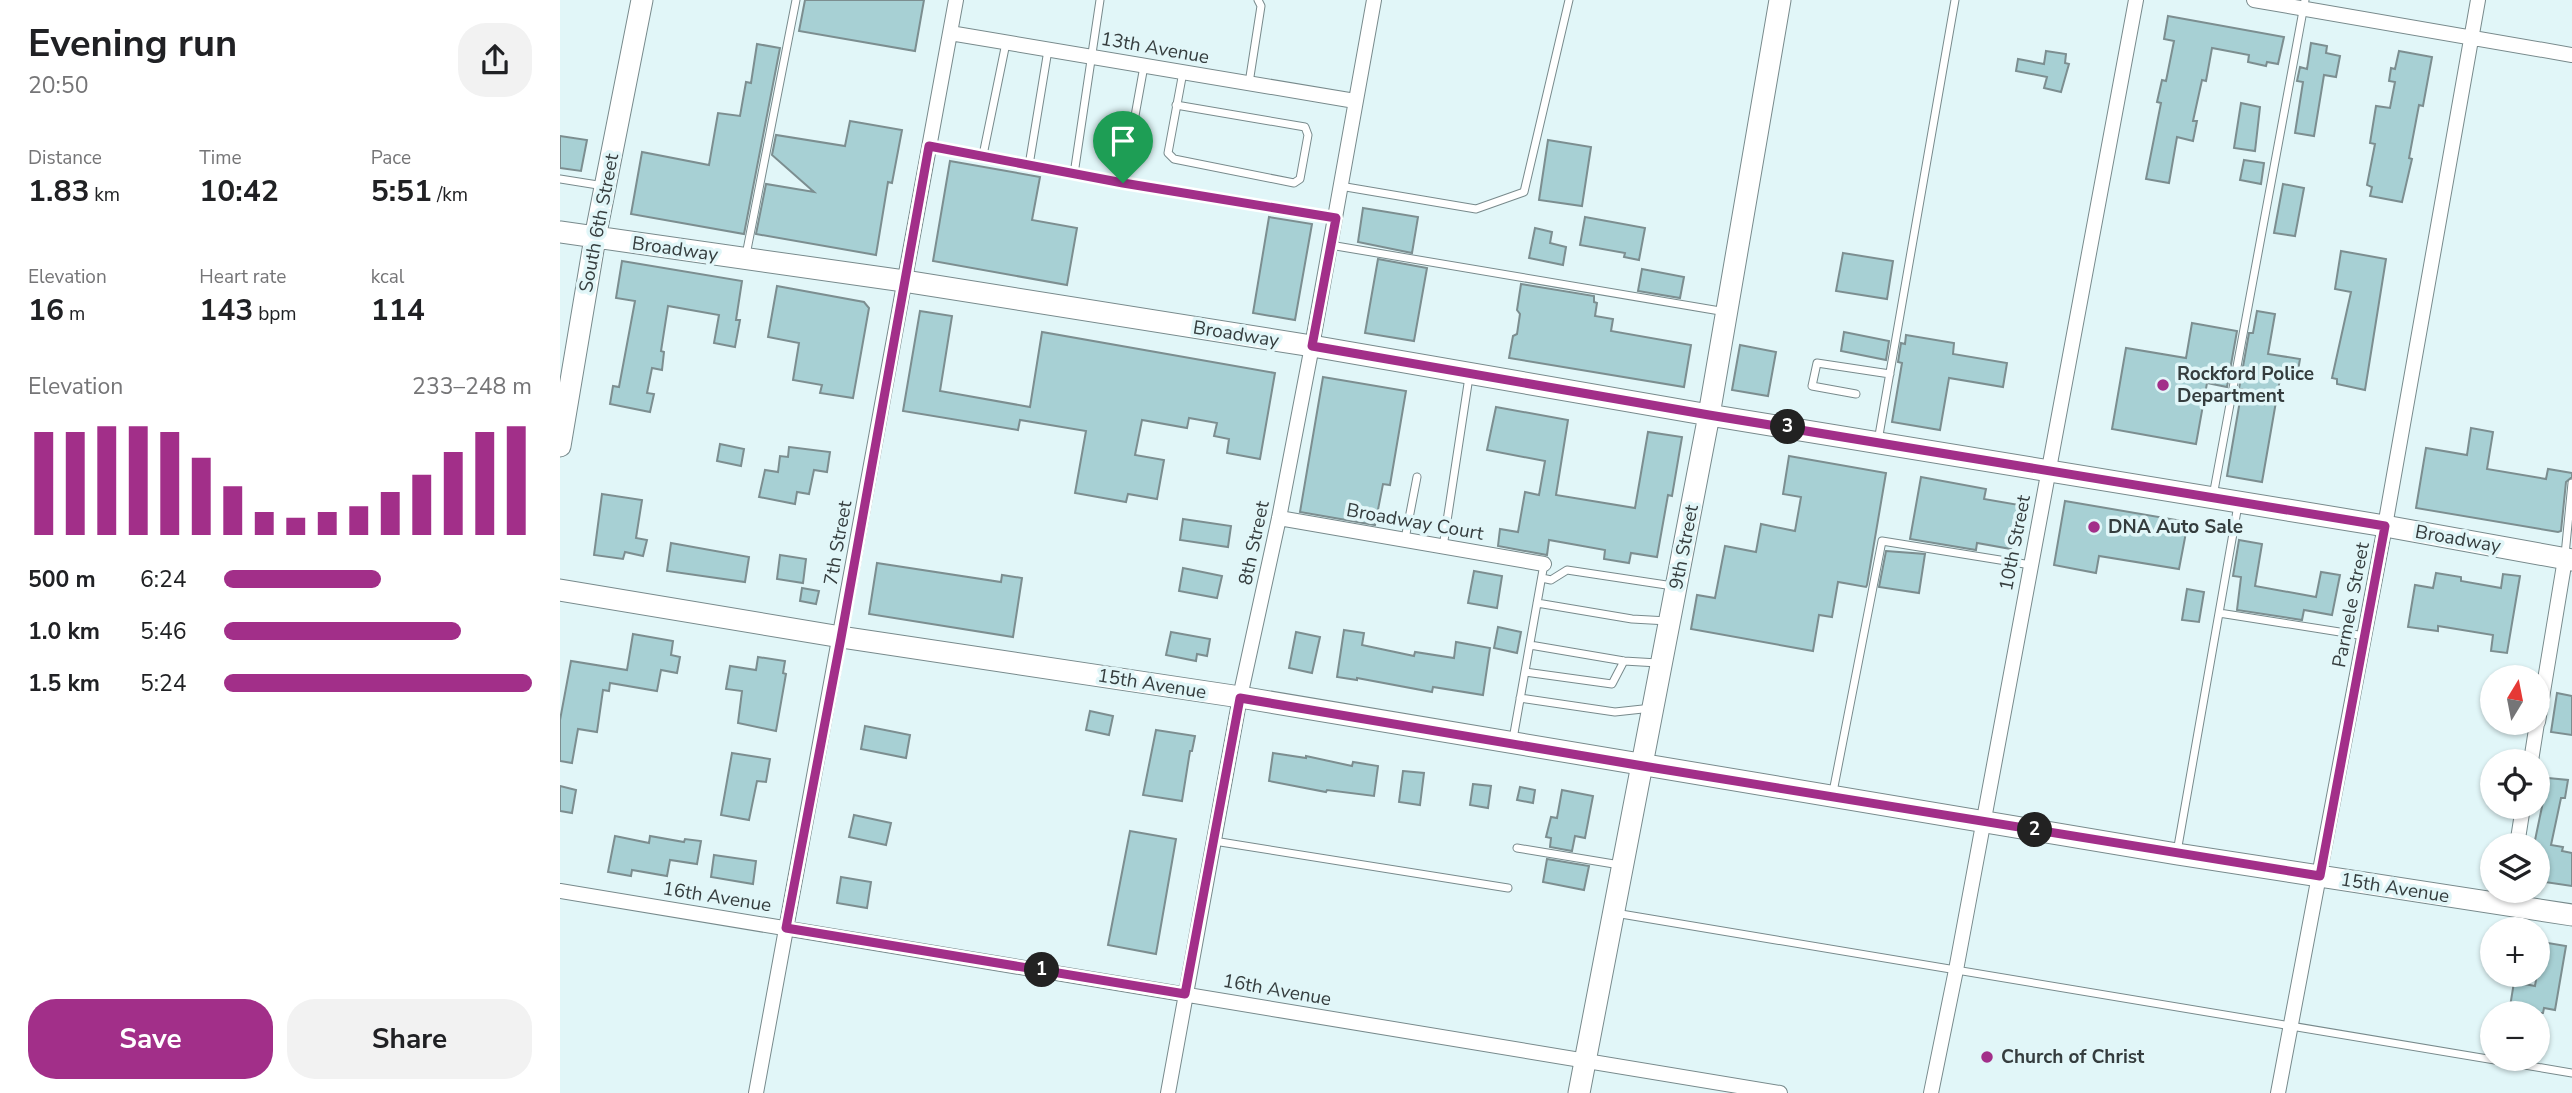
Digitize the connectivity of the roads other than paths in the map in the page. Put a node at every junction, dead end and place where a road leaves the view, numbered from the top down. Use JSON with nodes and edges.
{"nodes":[{"id":1,"x":642,"y":0,"type":"edge"},
{"id":2,"x":796,"y":0,"type":"edge"},
{"id":3,"x":956,"y":0,"type":"edge"},
{"id":4,"x":1100,"y":0,"type":"edge"},
{"id":5,"x":1258,"y":0,"type":"edge"},
{"id":6,"x":1374,"y":0,"type":"edge"},
{"id":7,"x":1569,"y":0,"type":"edge"},
{"id":8,"x":1780,"y":0,"type":"edge"},
{"id":9,"x":1955,"y":0,"type":"edge"},
{"id":10,"x":2136,"y":0,"type":"edge"},
{"id":11,"x":2254,"y":0,"type":"edge"},
{"id":12,"x":2478,"y":0,"type":"edge"},
{"id":13,"x":2304,"y":5,"type":"edge"},
{"id":14,"x":950,"y":33,"type":"junction"},
{"id":15,"x":2471,"y":37,"type":"junction"},
{"id":16,"x":1006,"y":42,"type":"junction"},
{"id":17,"x":1048,"y":49,"type":"junction"},
{"id":18,"x":2572,"y":55,"type":"edge"},
{"id":19,"x":1091,"y":57,"type":"junction"},
{"id":20,"x":1144,"y":66,"type":"junction"},
{"id":21,"x":1182,"y":72,"type":"junction"},
{"id":22,"x":1249,"y":83,"type":"junction"},
{"id":23,"x":1355,"y":101,"type":"junction"},
{"id":24,"x":1176,"y":105,"type":"junction"},
{"id":25,"x":929,"y":146,"type":"junction"},
{"id":26,"x":983,"y":155,"type":"junction"},
{"id":27,"x":1029,"y":165,"type":"junction"},
{"id":28,"x":1074,"y":174,"type":"junction"},
{"id":29,"x":560,"y":179,"type":"edge"},
{"id":30,"x":1123,"y":183,"type":"junction"},
{"id":31,"x":1340,"y":186,"type":"junction"},
{"id":32,"x":606,"y":187,"type":"junction"},
{"id":33,"x":1336,"y":218,"type":"junction"},
{"id":34,"x":560,"y":232,"type":"edge"},
{"id":35,"x":595,"y":238,"type":"junction"},
{"id":36,"x":1330,"y":245,"type":"junction"},
{"id":37,"x":745,"y":260,"type":"junction"},
{"id":38,"x":904,"y":281,"type":"junction"},
{"id":39,"x":1726,"y":313,"type":"junction"},
{"id":40,"x":1312,"y":346,"type":"junction"},
{"id":41,"x":1469,"y":373,"type":"junction"},
{"id":42,"x":1890,"y":374,"type":"junction"},
{"id":43,"x":1856,"y":394,"type":"dead end"},
{"id":44,"x":1709,"y":415,"type":"junction"},
{"id":45,"x":1878,"y":442,"type":"junction"},
{"id":46,"x":560,"y":446,"type":"edge"},
{"id":47,"x":2049,"y":469,"type":"junction"},
{"id":48,"x":1417,"y":477,"type":"dead end"},
{"id":49,"x":2572,"y":483,"type":"edge"},
{"id":50,"x":2213,"y":497,"type":"junction"},
{"id":51,"x":2239,"y":501,"type":"junction"},
{"id":52,"x":1279,"y":518,"type":"junction"},
{"id":53,"x":2385,"y":526,"type":"junction"},
{"id":54,"x":1405,"y":540,"type":"junction"},
{"id":55,"x":1443,"y":547,"type":"junction"},
{"id":56,"x":2568,"y":559,"type":"edge"},
{"id":57,"x":2031,"y":565,"type":"junction"},
{"id":58,"x":1543,"y":571,"type":"junction"},
{"id":59,"x":1677,"y":587,"type":"junction"},
{"id":60,"x":560,"y":590,"type":"edge"},
{"id":61,"x":1537,"y":603,"type":"junction"},
{"id":62,"x":2219,"y":613,"type":"junction"},
{"id":63,"x":1670,"y":621,"type":"junction"},
{"id":64,"x":2365,"y":636,"type":"junction"},
{"id":65,"x":841,"y":638,"type":"junction"},
{"id":66,"x":1530,"y":645,"type":"junction"},
{"id":67,"x":1624,"y":661,"type":"junction"},
{"id":68,"x":1662,"y":663,"type":"junction"},
{"id":69,"x":2548,"y":665,"type":"edge"},
{"id":70,"x":1525,"y":672,"type":"junction"},
{"id":71,"x":1240,"y":698,"type":"junction"},
{"id":72,"x":1520,"y":698,"type":"junction"},
{"id":73,"x":1654,"y":708,"type":"junction"},
{"id":74,"x":1512,"y":744,"type":"junction"},
{"id":75,"x":1643,"y":766,"type":"junction"},
{"id":76,"x":1832,"y":796,"type":"junction"},
{"id":77,"x":1983,"y":821,"type":"junction"},
{"id":78,"x":1213,"y":841,"type":"junction"},
{"id":79,"x":1517,"y":848,"type":"dead end"},
{"id":80,"x":2176,"y":854,"type":"junction"},
{"id":81,"x":1624,"y":865,"type":"junction"},
{"id":82,"x":2320,"y":876,"type":"junction"},
{"id":83,"x":1508,"y":888,"type":"dead end"},
{"id":84,"x":560,"y":891,"type":"edge"},
{"id":85,"x":2480,"y":895,"type":"edge"},
{"id":86,"x":2527,"y":903,"type":"edge"},
{"id":87,"x":1614,"y":913,"type":"junction"},
{"id":88,"x":2572,"y":915,"type":"edge"},
{"id":89,"x":786,"y":928,"type":"junction"},
{"id":90,"x":1956,"y":970,"type":"junction"},
{"id":91,"x":1185,"y":994,"type":"junction"},
{"id":92,"x":2291,"y":1027,"type":"junction"},
{"id":93,"x":1584,"y":1062,"type":"junction"},
{"id":94,"x":2572,"y":1073,"type":"edge"},
{"id":95,"x":756,"y":1093,"type":"edge"},
{"id":96,"x":1168,"y":1093,"type":"edge"},
{"id":97,"x":1579,"y":1093,"type":"edge"},
{"id":98,"x":1780,"y":1093,"type":"edge"},
{"id":99,"x":1931,"y":1093,"type":"edge"},
{"id":100,"x":2278,"y":1093,"type":"edge"}],
"edges":[{"from":1,"to":32,"type":"street","name":"South 6th Street"},
{"from":2,"to":37,"type":"lane"},
{"from":3,"to":14,"type":"street","name":"7th Street"},
{"from":4,"to":19,"type":"lane"},
{"from":5,"to":22,"type":"lane"},
{"from":6,"to":23,"type":"street","name":"8th Street"},
{"from":7,"to":31,"type":"lane"},
{"from":8,"to":39,"type":"street","name":"9th Street"},
{"from":9,"to":42,"type":"lane"},
{"from":10,"to":47,"type":"street","name":"10th Street"},
{"from":11,"to":13,"type":"street"},
{"from":12,"to":15,"type":"street","name":"Parmele Street"},
{"from":13,"to":15,"type":"street"},
{"from":13,"to":50,"type":"lane"},
{"from":14,"to":16,"type":"street","name":"13th Avenue"},
{"from":14,"to":25,"type":"street","name":"7th Street"},
{"from":15,"to":18,"type":"street"},
{"from":15,"to":53,"type":"street","name":"Parmele Street"},
{"from":16,"to":17,"type":"street","name":"13th Avenue"},
{"from":16,"to":26,"type":"lane"},
{"from":17,"to":19,"type":"street","name":"13th Avenue"},
{"from":17,"to":27,"type":"lane"},
{"from":19,"to":20,"type":"street","name":"13th Avenue"},
{"from":19,"to":28,"type":"lane"},
{"from":20,"to":21,"type":"street","name":"13th Avenue"},
{"from":20,"to":30,"type":"lane"},
{"from":21,"to":22,"type":"street","name":"13th Avenue"},
{"from":21,"to":24,"type":"lane"},
{"from":22,"to":23,"type":"street","name":"13th Avenue"},
{"from":23,"to":31,"type":"street","name":"8th Street"},
{"from":24,"to":24,"type":"lane"},
{"from":25,"to":26,"type":"lane"},
{"from":25,"to":38,"type":"street","name":"7th Street"},
{"from":26,"to":27,"type":"lane"},
{"from":27,"to":28,"type":"lane"},
{"from":28,"to":30,"type":"lane"},
{"from":29,"to":32,"type":"lane"},
{"from":30,"to":33,"type":"lane"},
{"from":31,"to":33,"type":"street","name":"8th Street"},
{"from":32,"to":35,"type":"street","name":"South 6th Street"},
{"from":33,"to":36,"type":"street","name":"8th Street"},
{"from":34,"to":35,"type":"street","name":"Broadway"},
{"from":35,"to":37,"type":"street","name":"Broadway"},
{"from":35,"to":46,"type":"street","name":"South 6th Street"},
{"from":36,"to":39,"type":"lane"},
{"from":36,"to":40,"type":"street","name":"8th Street"},
{"from":37,"to":38,"type":"street","name":"Broadway"},
{"from":38,"to":40,"type":"street","name":"Broadway"},
{"from":38,"to":65,"type":"street","name":"7th Street"},
{"from":39,"to":44,"type":"street","name":"9th Street"},
{"from":40,"to":41,"type":"street","name":"Broadway"},
{"from":40,"to":52,"type":"street","name":"8th Street"},
{"from":41,"to":44,"type":"street","name":"Broadway"},
{"from":41,"to":55,"type":"lane"},
{"from":42,"to":43,"type":"lane"},
{"from":42,"to":45,"type":"lane"},
{"from":44,"to":45,"type":"street","name":"Broadway"},
{"from":44,"to":59,"type":"street","name":"9th Street"},
{"from":45,"to":47,"type":"street","name":"Broadway"},
{"from":47,"to":50,"type":"street","name":"Broadway"},
{"from":47,"to":57,"type":"street","name":"10th Street"},
{"from":48,"to":54,"type":"lane"},
{"from":49,"to":56,"type":"lane"},
{"from":50,"to":51,"type":"street","name":"Broadway"},
{"from":51,"to":53,"type":"street","name":"Broadway"},
{"from":51,"to":62,"type":"lane"},
{"from":52,"to":54,"type":"street","name":"Broadway Court"},
{"from":52,"to":71,"type":"street","name":"8th Street"},
{"from":53,"to":56,"type":"street","name":"Broadway"},
{"from":53,"to":64,"type":"street","name":"Parmele Street"},
{"from":54,"to":55,"type":"street","name":"Broadway Court"},
{"from":55,"to":58,"type":"street","name":"Broadway Court"},
{"from":56,"to":69,"type":"street"},
{"from":57,"to":76,"type":"lane"},
{"from":57,"to":77,"type":"street","name":"10th Street"},
{"from":58,"to":59,"type":"lane"},
{"from":58,"to":61,"type":"lane"},
{"from":59,"to":63,"type":"street","name":"9th Street"},
{"from":60,"to":65,"type":"street","name":"15th Avenue"},
{"from":61,"to":63,"type":"lane"},
{"from":61,"to":66,"type":"lane"},
{"from":62,"to":64,"type":"lane"},
{"from":62,"to":80,"type":"lane"},
{"from":63,"to":68,"type":"street","name":"9th Street"},
{"from":64,"to":82,"type":"street","name":"Parmele Street"},
{"from":65,"to":71,"type":"street","name":"15th Avenue"},
{"from":65,"to":89,"type":"street","name":"7th Street"},
{"from":66,"to":67,"type":"lane"},
{"from":66,"to":70,"type":"lane"},
{"from":67,"to":68,"type":"lane"},
{"from":67,"to":70,"type":"lane"},
{"from":68,"to":73,"type":"street","name":"9th Street"},
{"from":70,"to":72,"type":"lane"},
{"from":71,"to":74,"type":"street","name":"15th Avenue"},
{"from":71,"to":78,"type":"street","name":"8th Street"},
{"from":72,"to":73,"type":"lane"},
{"from":72,"to":74,"type":"lane"},
{"from":73,"to":75,"type":"street","name":"9th Street"},
{"from":74,"to":75,"type":"street","name":"15th Avenue"},
{"from":75,"to":76,"type":"street","name":"15th Avenue"},
{"from":75,"to":81,"type":"street","name":"9th Street"},
{"from":76,"to":77,"type":"street","name":"15th Avenue"},
{"from":77,"to":80,"type":"street","name":"15th Avenue"},
{"from":77,"to":90,"type":"street","name":"10th Street"},
{"from":78,"to":83,"type":"lane"},
{"from":78,"to":91,"type":"street","name":"8th Street"},
{"from":79,"to":81,"type":"lane"},
{"from":80,"to":82,"type":"street","name":"15th Avenue"},
{"from":81,"to":87,"type":"street","name":"9th Street"},
{"from":82,"to":85,"type":"street","name":"15th Avenue"},
{"from":82,"to":92,"type":"street","name":"Parmele Street"},
{"from":84,"to":89,"type":"street","name":"16th Avenue"},
{"from":86,"to":88,"type":"street","name":"15th Avenue"},
{"from":87,"to":90,"type":"lane"},
{"from":87,"to":93,"type":"street","name":"9th Street"},
{"from":89,"to":91,"type":"street","name":"16th Avenue"},
{"from":89,"to":95,"type":"street","name":"7th Street"},
{"from":90,"to":92,"type":"lane"},
{"from":90,"to":99,"type":"street","name":"10th Street"},
{"from":91,"to":93,"type":"street","name":"16th Avenue"},
{"from":91,"to":96,"type":"street","name":"8th Street"},
{"from":92,"to":94,"type":"lane"},
{"from":92,"to":100,"type":"street","name":"Parmele Street"},
{"from":93,"to":97,"type":"street","name":"9th Street"},
{"from":93,"to":98,"type":"street","name":"16th Avenue"}]}
